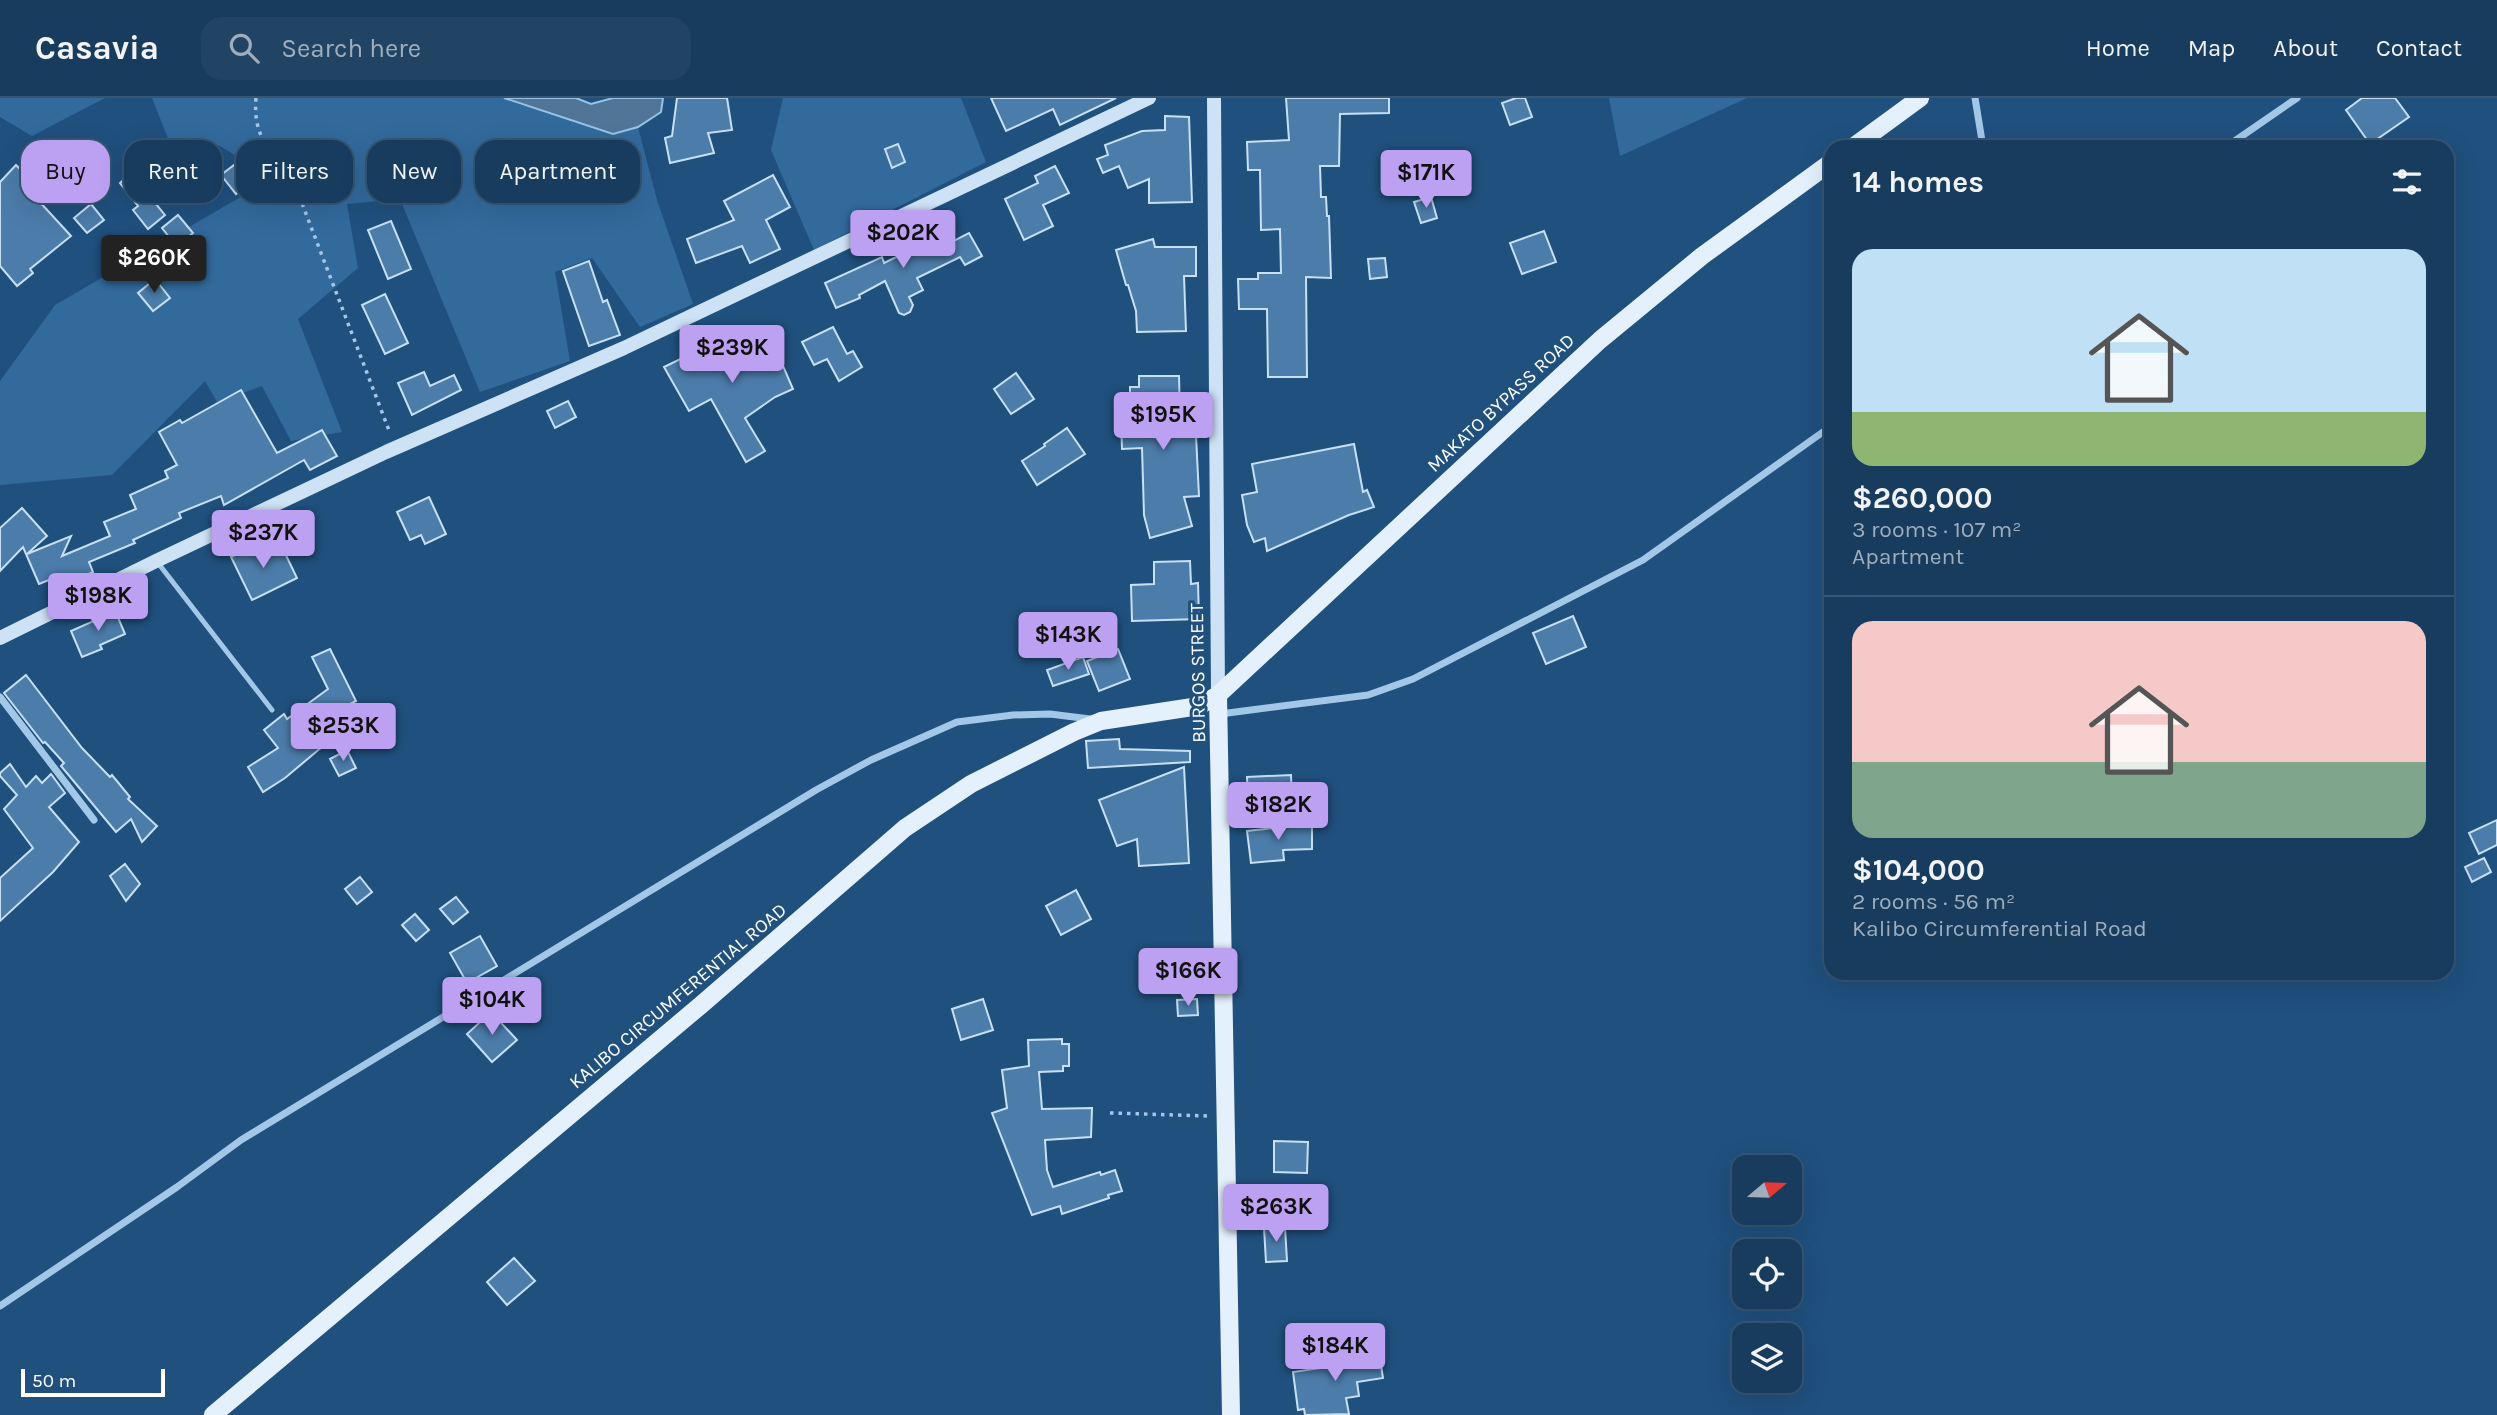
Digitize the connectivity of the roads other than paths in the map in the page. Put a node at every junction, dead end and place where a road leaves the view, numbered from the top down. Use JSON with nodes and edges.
{"nodes":[{"id":1,"x":1149,"y":98,"type":"edge"},
{"id":2,"x":1214,"y":98,"type":"edge"},
{"id":3,"x":1920,"y":98,"type":"edge"},
{"id":4,"x":1975,"y":98,"type":"edge"},
{"id":5,"x":2297,"y":98,"type":"edge"},
{"id":6,"x":1863,"y":140,"type":"edge"},
{"id":7,"x":1982,"y":140,"type":"edge"},
{"id":8,"x":2236,"y":140,"type":"edge"},
{"id":9,"x":1824,"y":167,"type":"edge"},
{"id":10,"x":1824,"y":431,"type":"edge"},
{"id":11,"x":156,"y":561,"type":"junction"},
{"id":12,"x":0,"y":638,"type":"edge"},
{"id":13,"x":1218,"y":695,"type":"junction"},
{"id":14,"x":0,"y":697,"type":"edge"},
{"id":15,"x":272,"y":710,"type":"dead end"},
{"id":16,"x":1219,"y":714,"type":"junction"},
{"id":17,"x":1101,"y":721,"type":"junction"},
{"id":18,"x":94,"y":820,"type":"dead end"},
{"id":19,"x":0,"y":1306,"type":"edge"},
{"id":20,"x":213,"y":1415,"type":"edge"},
{"id":21,"x":1231,"y":1415,"type":"edge"}],
"edges":[{"from":1,"to":11,"type":"street"},
{"from":2,"to":13,"type":"street","name":"BURGOS STREET"},
{"from":3,"to":6,"type":"main road"},
{"from":4,"to":7,"type":"street"},
{"from":5,"to":8,"type":"street"},
{"from":9,"to":13,"type":"main road","name":"MAKATO BYPASS ROAD"},
{"from":10,"to":16,"type":"street"},
{"from":11,"to":12,"type":"street"},
{"from":11,"to":15,"type":"lane"},
{"from":13,"to":16,"type":"main road","name":"BURGOS STREET"},
{"from":13,"to":17,"type":"main road","name":"KALIBO CIRCUMFERENTIAL ROAD"},
{"from":14,"to":18,"type":"street"},
{"from":16,"to":21,"type":"main road","name":"BURGOS STREET"},
{"from":17,"to":19,"type":"street"},
{"from":17,"to":20,"type":"main road","name":"KALIBO CIRCUMFERENTIAL ROAD"}]}
